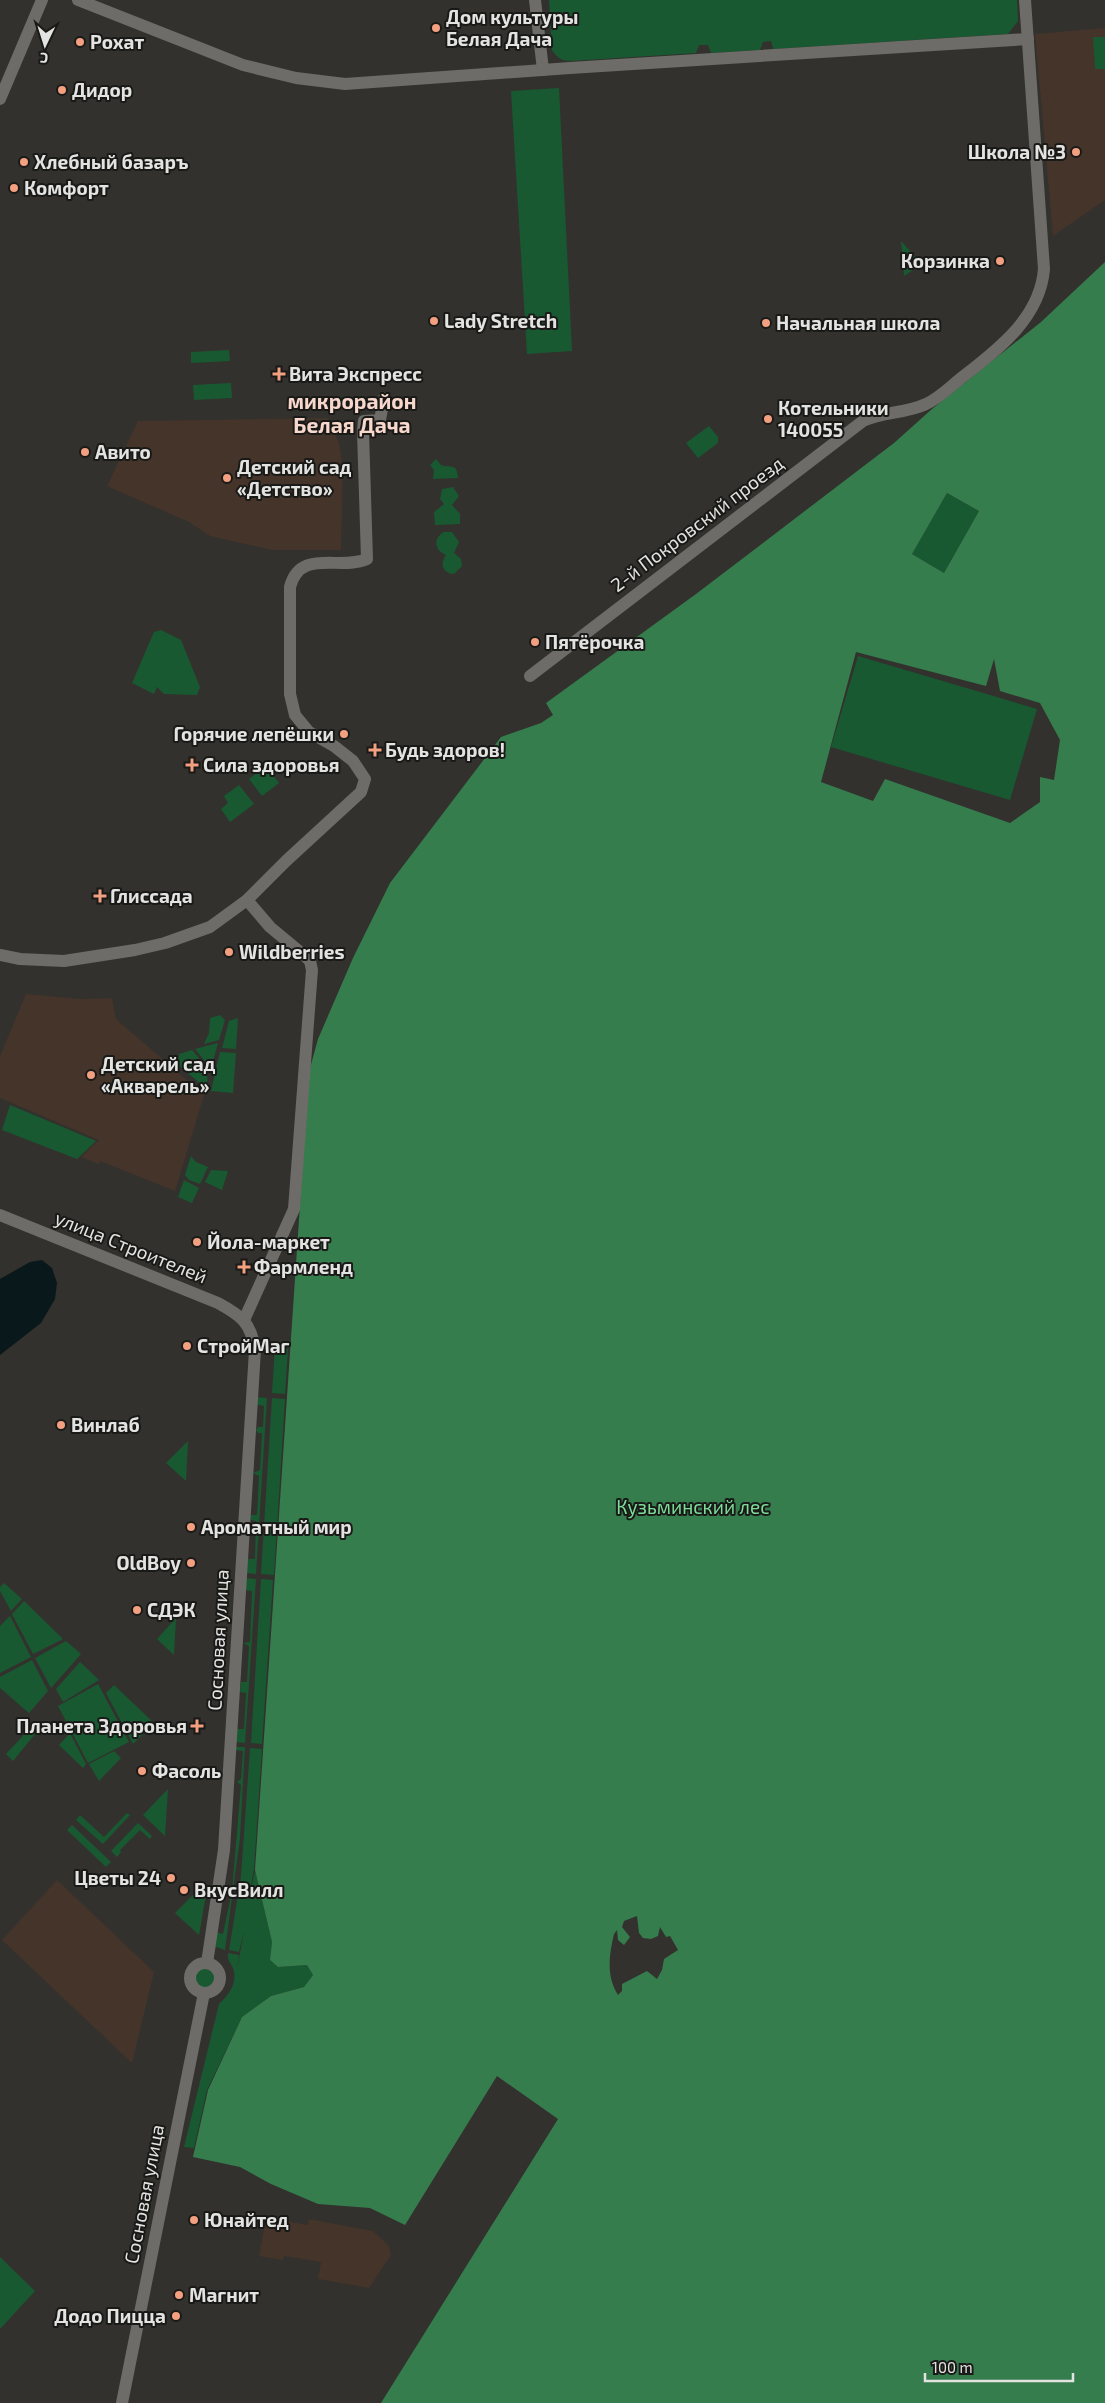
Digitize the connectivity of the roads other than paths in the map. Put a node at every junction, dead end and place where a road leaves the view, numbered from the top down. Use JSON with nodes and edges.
{"nodes":[{"id":1,"x":42,"y":0,"type":"edge"},
{"id":2,"x":78,"y":0,"type":"edge"},
{"id":3,"x":535,"y":0,"type":"edge"},
{"id":4,"x":1026,"y":0,"type":"edge"},
{"id":5,"x":1028,"y":40,"type":"junction"},
{"id":6,"x":543,"y":70,"type":"junction"},
{"id":7,"x":0,"y":99,"type":"edge"},
{"id":8,"x":384,"y":398,"type":"dead end"},
{"id":9,"x":530,"y":676,"type":"dead end"},
{"id":10,"x":247,"y":900,"type":"junction"},
{"id":11,"x":0,"y":955,"type":"edge"},
{"id":12,"x":0,"y":1215,"type":"edge"},
{"id":13,"x":244,"y":1320,"type":"junction"},
{"id":14,"x":207,"y":1963,"type":"junction"},
{"id":15,"x":204,"y":1993,"type":"junction"},
{"id":16,"x":122,"y":2403,"type":"edge"}],
"edges":[{"from":1,"to":7,"type":"street"},
{"from":2,"to":6,"type":"street"},
{"from":3,"to":6,"type":"street"},
{"from":4,"to":5,"type":"street","name":"2-й Покровский проезд"},
{"from":5,"to":6,"type":"street"},
{"from":5,"to":9,"type":"street","name":"2-й Покровский проезд"},
{"from":8,"to":10,"type":"street"},
{"from":10,"to":11,"type":"street"},
{"from":10,"to":13,"type":"street"},
{"from":12,"to":13,"type":"street","name":"улица Строителей"},
{"from":13,"to":14,"type":"street","name":"Сосновая улица"},
{"from":14,"to":15,"type":"street"},
{"from":14,"to":15,"type":"street"},
{"from":15,"to":16,"type":"street","name":"Сосновая улица"}]}
